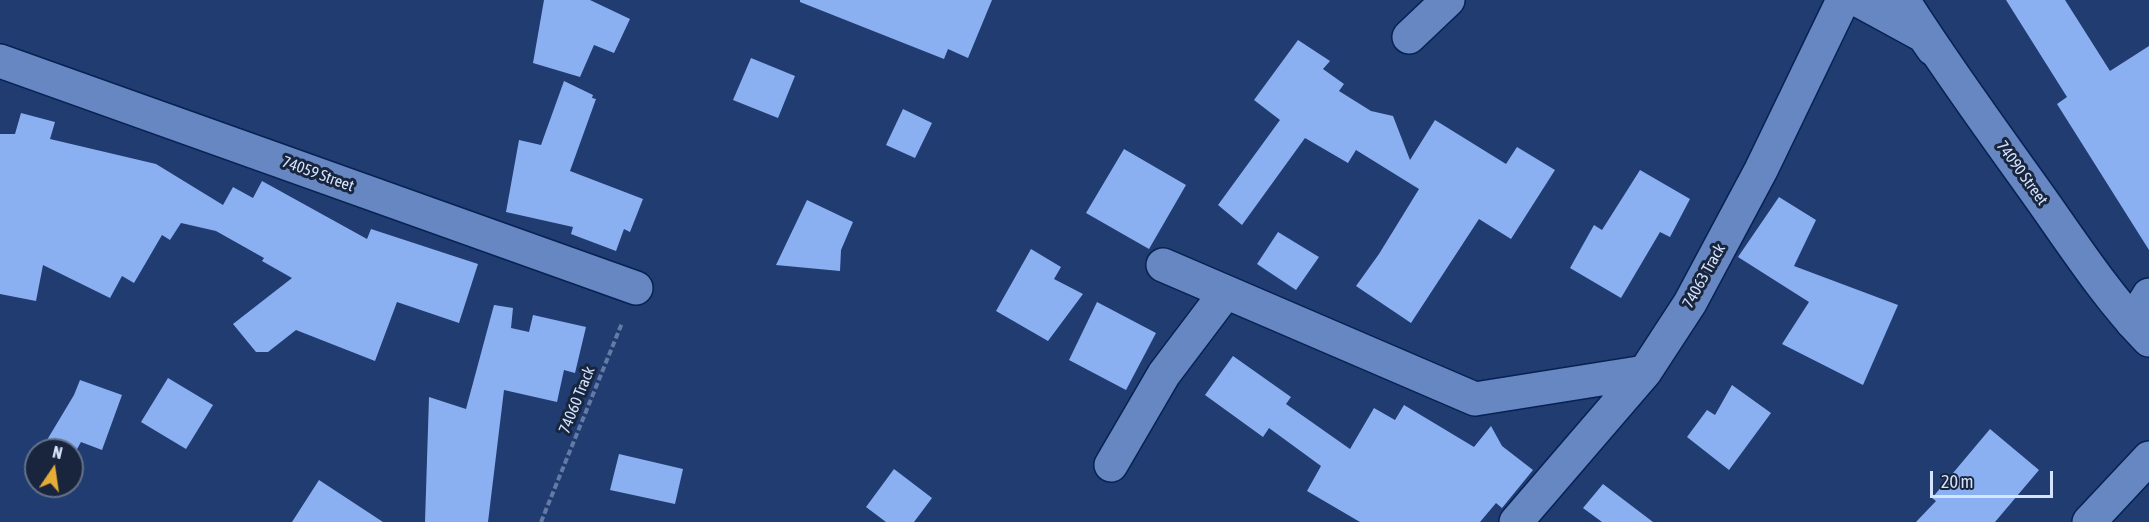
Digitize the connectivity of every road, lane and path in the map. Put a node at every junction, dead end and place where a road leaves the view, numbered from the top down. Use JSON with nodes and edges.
{"nodes":[{"id":1,"x":1448,"y":0,"type":"edge"},
{"id":2,"x":1843,"y":0,"type":"edge"},
{"id":3,"x":1858,"y":0,"type":"edge"},
{"id":4,"x":1903,"y":0,"type":"edge"},
{"id":5,"x":1409,"y":37,"type":"dead end"},
{"id":6,"x":0,"y":61,"type":"edge"},
{"id":7,"x":1942,"y":62,"type":"junction"},
{"id":8,"x":1163,"y":264,"type":"dead end"},
{"id":9,"x":636,"y":288,"type":"joint"},
{"id":10,"x":1226,"y":292,"type":"junction"},
{"id":11,"x":2149,"y":295,"type":"edge"},
{"id":12,"x":2140,"y":331,"type":"edge"},
{"id":13,"x":1645,"y":372,"type":"junction"},
{"id":14,"x":2149,"y":458,"type":"edge"},
{"id":15,"x":1112,"y":465,"type":"dead end"},
{"id":16,"x":541,"y":522,"type":"edge"},
{"id":17,"x":1516,"y":522,"type":"edge"},
{"id":18,"x":2089,"y":522,"type":"edge"}],
"edges":[{"from":1,"to":5,"type":"street"},
{"from":2,"to":13,"type":"street","name":"74063 Track"},
{"from":3,"to":7,"type":"street"},
{"from":4,"to":7,"type":"street","name":"74090 Street"},
{"from":6,"to":9,"type":"street","name":"74059 Street"},
{"from":7,"to":12,"type":"street","name":"74090 Street"},
{"from":8,"to":10,"type":"street"},
{"from":9,"to":16,"type":"path","name":"74060 Track"},
{"from":10,"to":13,"type":"street"},
{"from":10,"to":15,"type":"street"},
{"from":11,"to":12,"type":"street"},
{"from":13,"to":17,"type":"street","name":"74063 Track"},
{"from":14,"to":18,"type":"street"}]}
